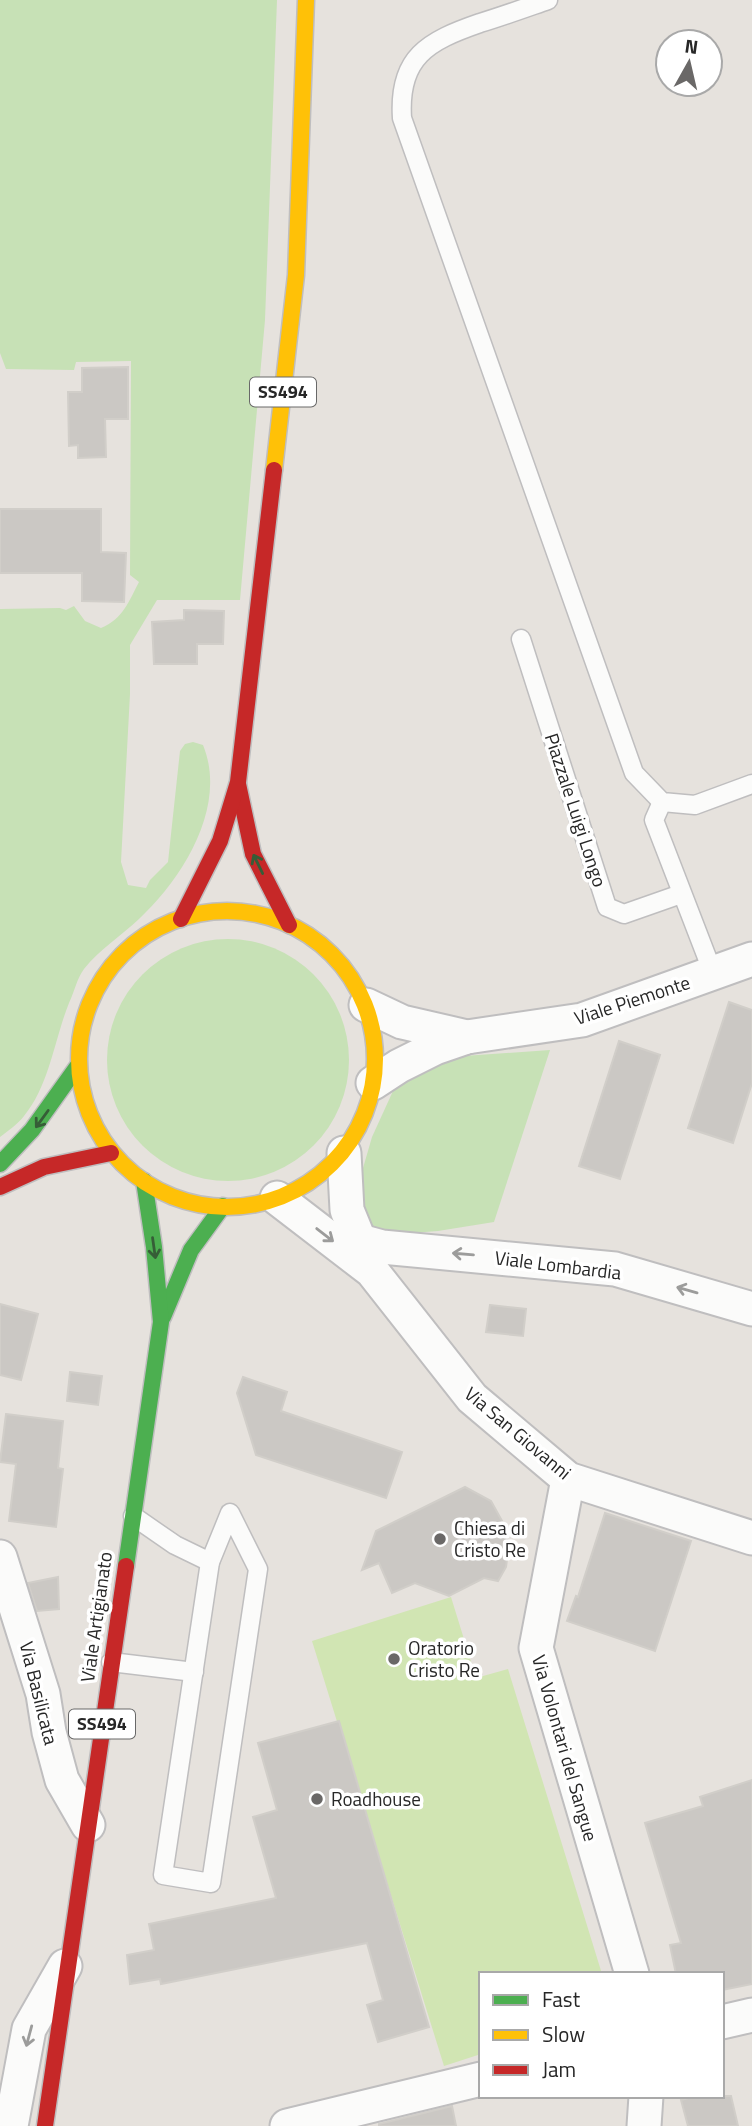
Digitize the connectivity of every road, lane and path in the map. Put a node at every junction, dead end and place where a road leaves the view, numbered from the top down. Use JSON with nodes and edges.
{"nodes":[{"id":1,"x":306,"y":0,"type":"edge"},
{"id":2,"x":548,"y":0,"type":"edge"},
{"id":3,"x":521,"y":639,"type":"dead end"},
{"id":4,"x":238,"y":782,"type":"junction"},
{"id":5,"x":752,"y":784,"type":"edge"},
{"id":6,"x":662,"y":802,"type":"junction"},
{"id":7,"x":681,"y":894,"type":"junction"},
{"id":8,"x":181,"y":919,"type":"junction"},
{"id":9,"x":289,"y":925,"type":"junction"},
{"id":10,"x":752,"y":959,"type":"edge"},
{"id":11,"x":713,"y":973,"type":"junction"},
{"id":12,"x":366,"y":1005,"type":"junction"},
{"id":13,"x":467,"y":1037,"type":"junction"},
{"id":14,"x":77,"y":1067,"type":"junction"},
{"id":15,"x":373,"y":1083,"type":"junction"},
{"id":16,"x":111,"y":1153,"type":"junction"},
{"id":17,"x":344,"y":1153,"type":"junction"},
{"id":18,"x":0,"y":1164,"type":"edge"},
{"id":19,"x":144,"y":1181,"type":"junction"},
{"id":20,"x":0,"y":1187,"type":"edge"},
{"id":21,"x":277,"y":1198,"type":"junction"},
{"id":22,"x":223,"y":1206,"type":"junction"},
{"id":23,"x":360,"y":1241,"type":"junction"},
{"id":24,"x":372,"y":1271,"type":"junction"},
{"id":25,"x":752,"y":1309,"type":"edge"},
{"id":26,"x":161,"y":1322,"type":"junction"},
{"id":27,"x":568,"y":1479,"type":"junction"},
{"id":28,"x":132,"y":1516,"type":"junction"},
{"id":29,"x":752,"y":1538,"type":"edge"},
{"id":30,"x":0,"y":1557,"type":"edge"},
{"id":31,"x":211,"y":1562,"type":"junction"},
{"id":32,"x":111,"y":1662,"type":"junction"},
{"id":33,"x":194,"y":1672,"type":"junction"},
{"id":34,"x":88,"y":1825,"type":"junction"},
{"id":35,"x":71,"y":1954,"type":"junction"},
{"id":36,"x":631,"y":1972,"type":"edge"},
{"id":37,"x":752,"y":2015,"type":"edge"},
{"id":38,"x":724,"y":2022,"type":"edge"},
{"id":39,"x":479,"y":2079,"type":"edge"},
{"id":40,"x":646,"y":2098,"type":"edge"},
{"id":41,"x":11,"y":2126,"type":"edge"},
{"id":42,"x":45,"y":2126,"type":"edge"},
{"id":43,"x":287,"y":2126,"type":"edge"},
{"id":44,"x":644,"y":2126,"type":"edge"}],
"edges":[{"from":1,"to":4,"type":"main road","number":"SS494"},
{"from":2,"to":6,"type":"lane"},
{"from":3,"to":7,"type":"lane","name":"Piazzale Luigi Longo"},
{"from":4,"to":8,"type":"main road","number":"SS494"},
{"from":9,"to":4,"type":"main road","number":"SS494","one_way":true},
{"from":5,"to":6,"type":"lane"},
{"from":6,"to":7,"type":"lane"},
{"from":7,"to":11,"type":"lane"},
{"from":8,"to":9,"type":"main road"},
{"from":8,"to":14,"type":"main road"},
{"from":9,"to":12,"type":"main road"},
{"from":10,"to":11,"type":"street","name":"Viale Piemonte"},
{"from":11,"to":13,"type":"street","name":"Viale Piemonte"},
{"from":12,"to":13,"type":"street","name":"Viale Piemonte"},
{"from":12,"to":15,"type":"main road"},
{"from":13,"to":15,"type":"street","name":"Viale Piemonte"},
{"from":14,"to":16,"type":"main road"},
{"from":14,"to":18,"type":"main road","one_way":true},
{"from":15,"to":17,"type":"main road"},
{"from":16,"to":19,"type":"main road"},
{"from":16,"to":20,"type":"main road"},
{"from":17,"to":21,"type":"main road"},
{"from":17,"to":23,"type":"street","name":"Via San Giovanni"},
{"from":19,"to":22,"type":"main road"},
{"from":19,"to":26,"type":"main road","name":"Viale Artigianato","number":"SS494","one_way":true},
{"from":21,"to":22,"type":"main road"},
{"from":21,"to":24,"type":"street","name":"Via San Giovanni","one_way":true},
{"from":22,"to":26,"type":"main road","name":"Viale Artigianato","number":"SS494"},
{"from":23,"to":24,"type":"street","name":"Via San Giovanni"},
{"from":25,"to":23,"type":"street","name":"Viale Lombardia","one_way":true},
{"from":24,"to":27,"type":"street","name":"Via San Giovanni"},
{"from":26,"to":28,"type":"main road","name":"Viale Artigianato","number":"SS494"},
{"from":27,"to":29,"type":"street","name":"Via San Giovanni"},
{"from":27,"to":36,"type":"street","name":"Via Volontari del Sangue"},
{"from":28,"to":31,"type":"lane"},
{"from":28,"to":32,"type":"main road","name":"Viale Artigianato","number":"SS494"},
{"from":30,"to":34,"type":"street","name":"Via Basilicata"},
{"from":31,"to":33,"type":"lane"},
{"from":31,"to":33,"type":"lane"},
{"from":32,"to":33,"type":"lane"},
{"from":32,"to":34,"type":"main road","name":"Viale Artigianato","number":"SS494"},
{"from":34,"to":35,"type":"main road","name":"Viale Artigianato","number":"SS494"},
{"from":35,"to":41,"type":"street","one_way":true},
{"from":35,"to":42,"type":"main road","name":"Viale Artigianato","number":"SS494"},
{"from":37,"to":38,"type":"street"},
{"from":39,"to":43,"type":"street"},
{"from":40,"to":44,"type":"street"}]}
